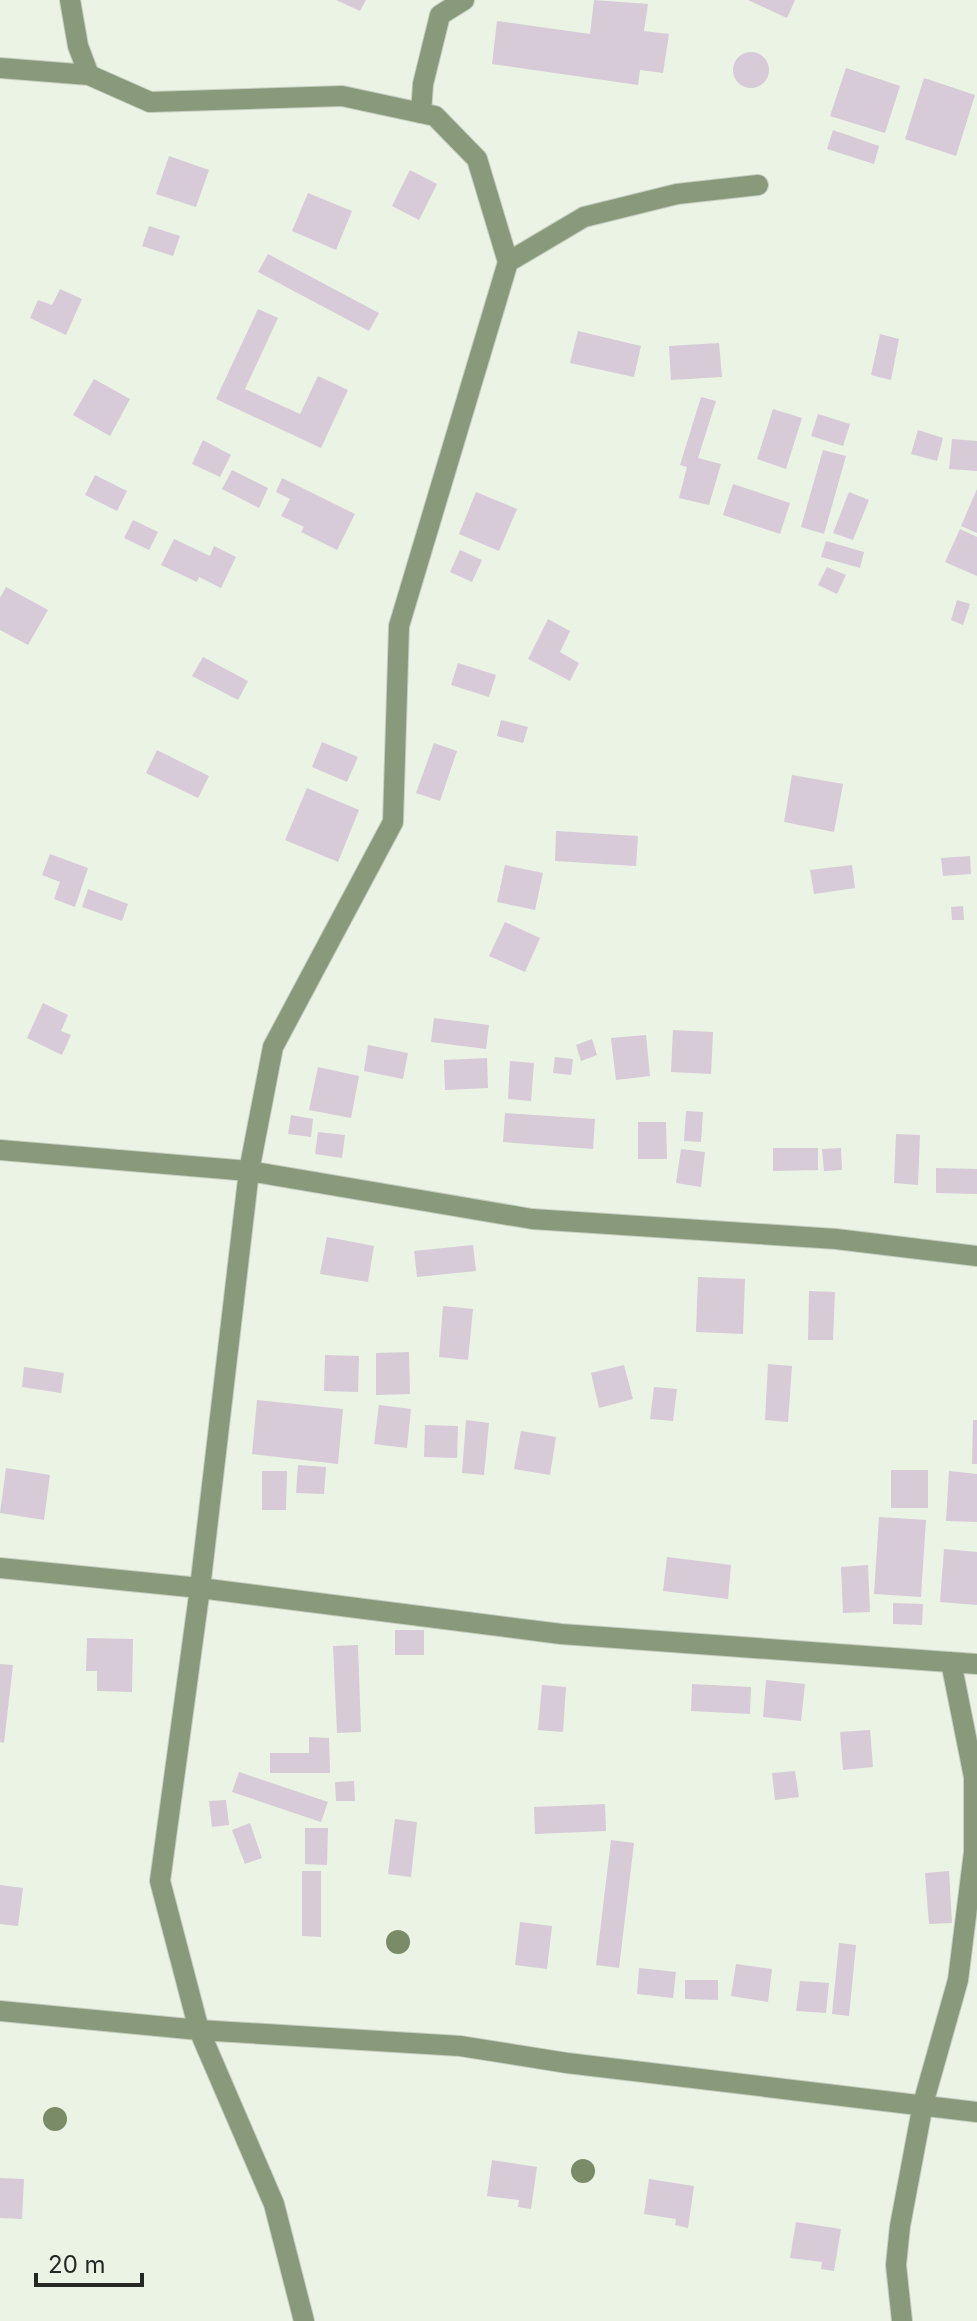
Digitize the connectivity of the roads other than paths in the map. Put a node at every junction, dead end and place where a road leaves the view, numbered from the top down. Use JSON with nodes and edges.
{"nodes":[{"id":1,"x":70,"y":0,"type":"edge"},
{"id":2,"x":464,"y":0,"type":"edge"},
{"id":3,"x":0,"y":68,"type":"edge"},
{"id":4,"x":89,"y":75,"type":"junction"},
{"id":5,"x":421,"y":113,"type":"junction"},
{"id":6,"x":758,"y":185,"type":"dead end"},
{"id":7,"x":508,"y":262,"type":"junction"},
{"id":8,"x":0,"y":1150,"type":"edge"},
{"id":9,"x":249,"y":1171,"type":"junction"},
{"id":10,"x":977,"y":1256,"type":"edge"},
{"id":11,"x":0,"y":1568,"type":"edge"},
{"id":12,"x":200,"y":1588,"type":"junction"},
{"id":13,"x":951,"y":1662,"type":"junction"},
{"id":14,"x":977,"y":1664,"type":"edge"},
{"id":15,"x":0,"y":2011,"type":"edge"},
{"id":16,"x":199,"y":2030,"type":"junction"},
{"id":17,"x":923,"y":2104,"type":"junction"},
{"id":18,"x":977,"y":2112,"type":"edge"},
{"id":19,"x":304,"y":2321,"type":"edge"},
{"id":20,"x":902,"y":2321,"type":"edge"}],
"edges":[{"from":1,"to":4,"type":"street"},
{"from":2,"to":5,"type":"street"},
{"from":3,"to":4,"type":"street"},
{"from":4,"to":5,"type":"street"},
{"from":5,"to":7,"type":"street"},
{"from":6,"to":7,"type":"street"},
{"from":7,"to":9,"type":"street"},
{"from":8,"to":9,"type":"street"},
{"from":9,"to":10,"type":"street"},
{"from":9,"to":12,"type":"street"},
{"from":11,"to":12,"type":"street"},
{"from":12,"to":13,"type":"street"},
{"from":12,"to":16,"type":"street"},
{"from":13,"to":14,"type":"street"},
{"from":13,"to":17,"type":"street"},
{"from":15,"to":16,"type":"street"},
{"from":16,"to":17,"type":"street"},
{"from":16,"to":19,"type":"street"},
{"from":17,"to":18,"type":"street"},
{"from":17,"to":20,"type":"street"}]}
